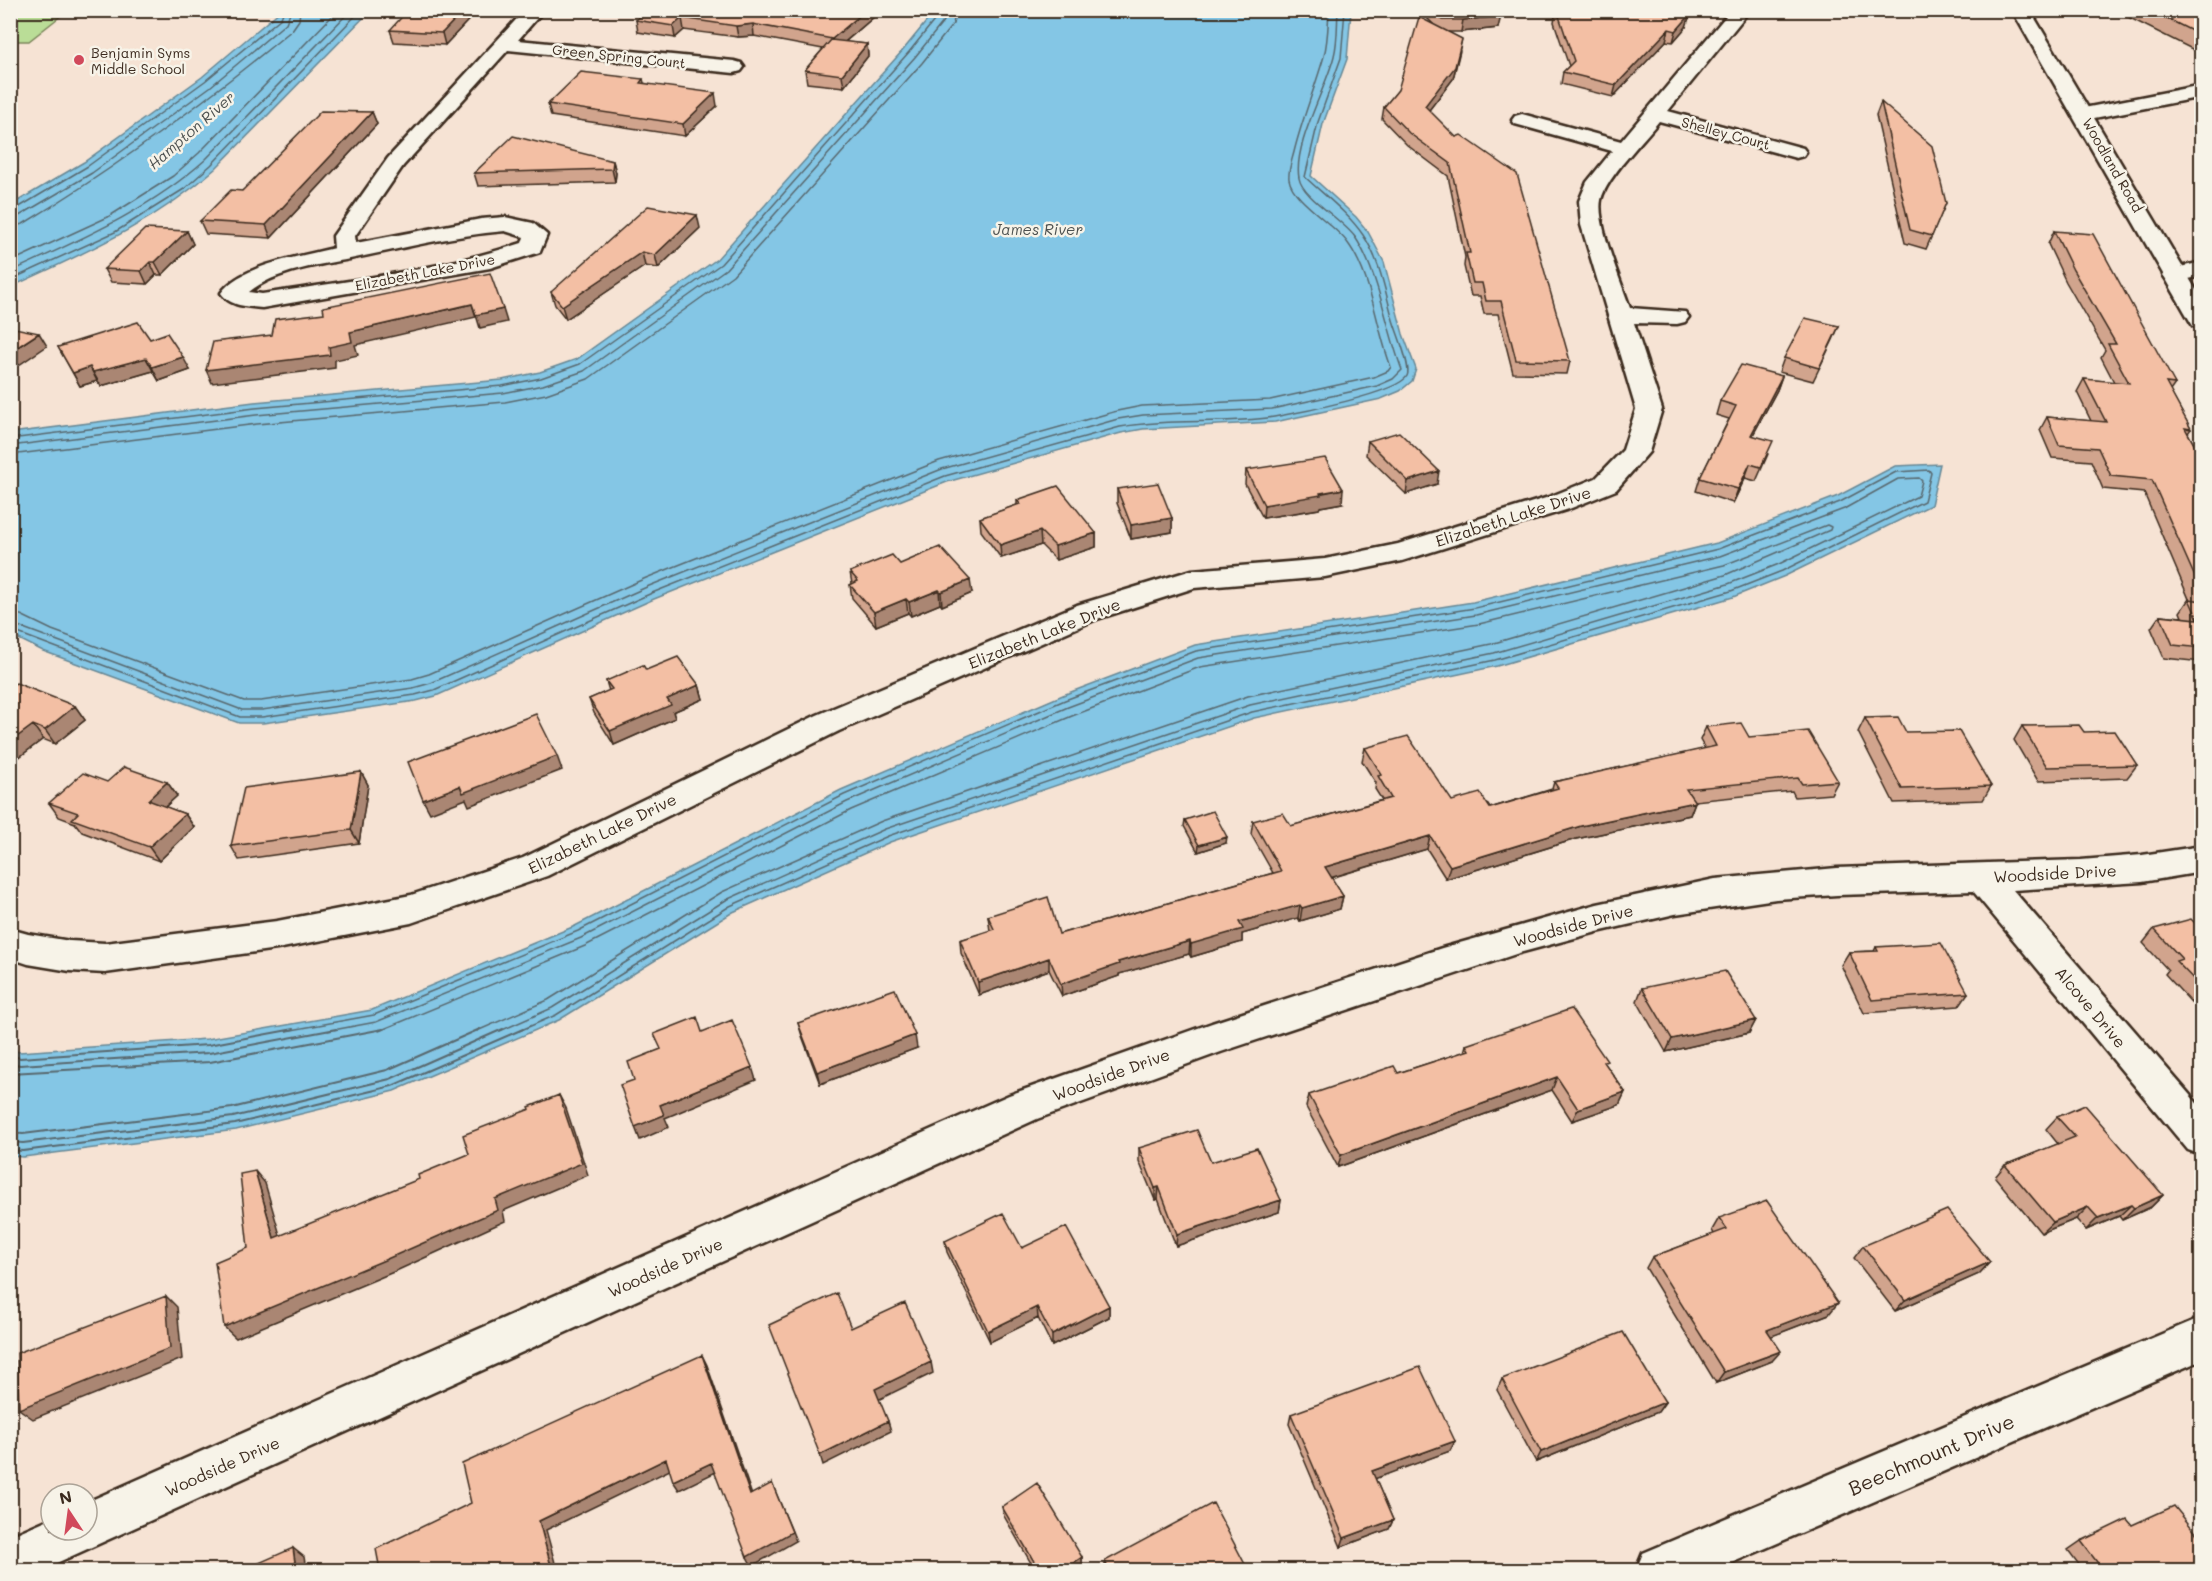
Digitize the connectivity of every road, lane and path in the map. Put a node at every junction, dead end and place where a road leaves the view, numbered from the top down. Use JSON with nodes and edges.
{"nodes":[{"id":1,"x":535,"y":10,"type":"edge"},
{"id":2,"x":2022,"y":10,"type":"edge"},
{"id":3,"x":1738,"y":11,"type":"edge"},
{"id":4,"x":503,"y":44,"type":"junction"},
{"id":5,"x":734,"y":67,"type":"dead end"},
{"id":6,"x":2202,"y":91,"type":"edge"},
{"id":7,"x":1656,"y":114,"type":"junction"},
{"id":8,"x":2084,"y":114,"type":"junction"},
{"id":9,"x":1522,"y":120,"type":"dead end"},
{"id":10,"x":1624,"y":148,"type":"junction"},
{"id":11,"x":1797,"y":152,"type":"dead end"},
{"id":12,"x":346,"y":253,"type":"junction"},
{"id":13,"x":2202,"y":269,"type":"edge"},
{"id":14,"x":2175,"y":275,"type":"junction"},
{"id":15,"x":1621,"y":315,"type":"junction"},
{"id":16,"x":1677,"y":317,"type":"dead end"},
{"id":17,"x":2202,"y":321,"type":"edge"},
{"id":18,"x":2202,"y":859,"type":"edge"},
{"id":19,"x":1981,"y":877,"type":"junction"},
{"id":20,"x":10,"y":942,"type":"edge"},
{"id":21,"x":2202,"y":1138,"type":"edge"},
{"id":22,"x":2202,"y":1338,"type":"edge"},
{"id":23,"x":99,"y":1521,"type":"edge"},
{"id":24,"x":51,"y":1542,"type":"edge"},
{"id":25,"x":10,"y":1560,"type":"edge"},
{"id":26,"x":1660,"y":1570,"type":"edge"}],
"edges":[{"from":1,"to":4,"type":"street"},
{"from":2,"to":8,"type":"street","name":"Woodland Road"},
{"from":3,"to":7,"type":"street","name":"Elizabeth Lake Drive"},
{"from":4,"to":5,"type":"street","name":"Green Spring Court"},
{"from":4,"to":12,"type":"street"},
{"from":6,"to":8,"type":"street"},
{"from":7,"to":10,"type":"street","name":"Elizabeth Lake Drive"},
{"from":7,"to":11,"type":"street","name":"Shelley Court"},
{"from":8,"to":14,"type":"street","name":"Woodland Road"},
{"from":9,"to":10,"type":"street"},
{"from":10,"to":15,"type":"street","name":"Elizabeth Lake Drive"},
{"from":12,"to":12,"type":"street","name":"Elizabeth Lake Drive"},
{"from":13,"to":14,"type":"street"},
{"from":14,"to":17,"type":"street","name":"Woodland Road"},
{"from":15,"to":16,"type":"street"},
{"from":15,"to":20,"type":"street","name":"Elizabeth Lake Drive"},
{"from":18,"to":19,"type":"street","name":"Woodside Drive"},
{"from":19,"to":21,"type":"street","name":"Alcove Drive"},
{"from":19,"to":23,"type":"street","name":"Woodside Drive"},
{"from":22,"to":26,"type":"street","name":"Beechmount Drive"},
{"from":24,"to":25,"type":"street"}]}
